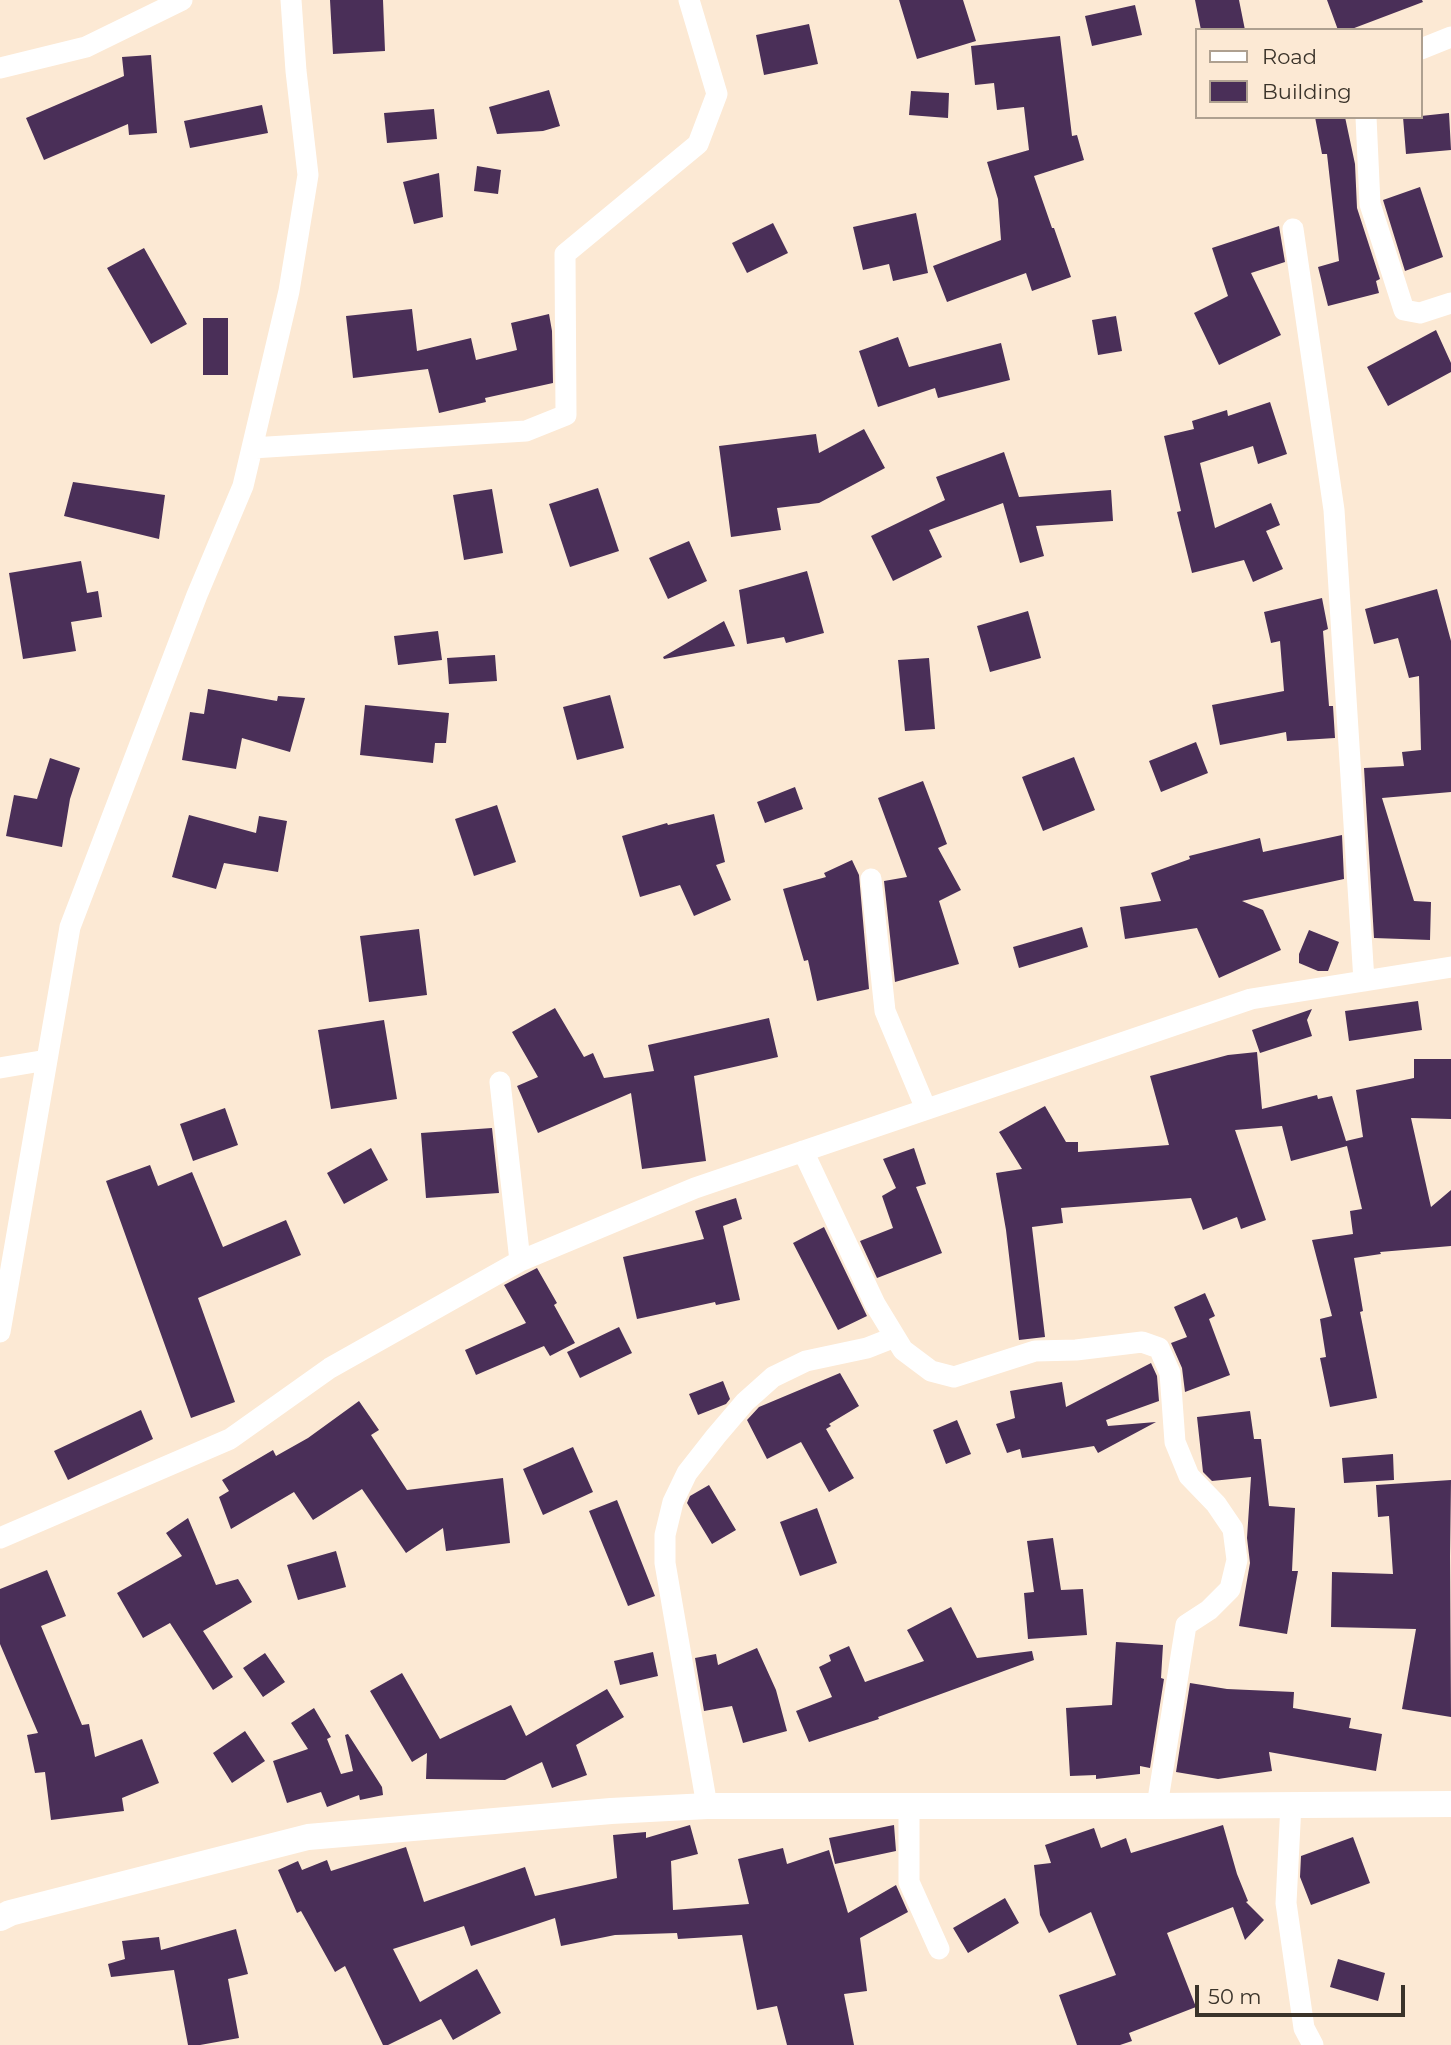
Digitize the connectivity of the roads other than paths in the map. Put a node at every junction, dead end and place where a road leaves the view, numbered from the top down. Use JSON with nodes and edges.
{"nodes":[{"id":1,"x":182,"y":0,"type":"edge"},
{"id":2,"x":291,"y":0,"type":"edge"},
{"id":3,"x":689,"y":0,"type":"edge"},
{"id":4,"x":1451,"y":37,"type":"edge"},
{"id":5,"x":1423,"y":48,"type":"edge"},
{"id":6,"x":0,"y":68,"type":"edge"},
{"id":7,"x":1366,"y":119,"type":"edge"},
{"id":8,"x":1293,"y":229,"type":"dead end"},
{"id":9,"x":1451,"y":303,"type":"edge"},
{"id":10,"x":251,"y":449,"type":"junction"},
{"id":11,"x":871,"y":878,"type":"dead end"},
{"id":12,"x":1451,"y":967,"type":"edge"},
{"id":13,"x":1364,"y":981,"type":"junction"},
{"id":14,"x":47,"y":1060,"type":"junction"},
{"id":15,"x":0,"y":1068,"type":"edge"},
{"id":16,"x":500,"y":1082,"type":"dead end"},
{"id":17,"x":926,"y":1109,"type":"junction"},
{"id":18,"x":803,"y":1151,"type":"junction"},
{"id":19,"x":520,"y":1261,"type":"junction"},
{"id":20,"x":0,"y":1332,"type":"edge"},
{"id":21,"x":895,"y":1337,"type":"junction"},
{"id":22,"x":0,"y":1538,"type":"edge"},
{"id":23,"x":1291,"y":1804,"type":"junction"},
{"id":24,"x":1451,"y":1804,"type":"edge"},
{"id":25,"x":909,"y":1805,"type":"junction"},
{"id":26,"x":707,"y":1806,"type":"junction"},
{"id":27,"x":1157,"y":1807,"type":"junction"},
{"id":28,"x":0,"y":1918,"type":"edge"},
{"id":29,"x":939,"y":1949,"type":"dead end"},
{"id":30,"x":1313,"y":2045,"type":"edge"}],
"edges":[{"from":1,"to":6,"type":"street"},
{"from":2,"to":10,"type":"street"},
{"from":3,"to":10,"type":"street"},
{"from":4,"to":5,"type":"street"},
{"from":7,"to":9,"type":"street"},
{"from":8,"to":13,"type":"street"},
{"from":10,"to":14,"type":"street"},
{"from":11,"to":17,"type":"street"},
{"from":12,"to":13,"type":"street"},
{"from":13,"to":17,"type":"street"},
{"from":14,"to":15,"type":"street"},
{"from":14,"to":20,"type":"street"},
{"from":16,"to":19,"type":"street"},
{"from":17,"to":18,"type":"street"},
{"from":18,"to":19,"type":"street"},
{"from":18,"to":21,"type":"street"},
{"from":19,"to":22,"type":"street"},
{"from":21,"to":26,"type":"street"},
{"from":21,"to":27,"type":"street"},
{"from":23,"to":24,"type":"street"},
{"from":23,"to":27,"type":"street"},
{"from":23,"to":30,"type":"street"},
{"from":25,"to":26,"type":"street"},
{"from":25,"to":27,"type":"street"},
{"from":25,"to":29,"type":"street"},
{"from":26,"to":28,"type":"street"}]}
